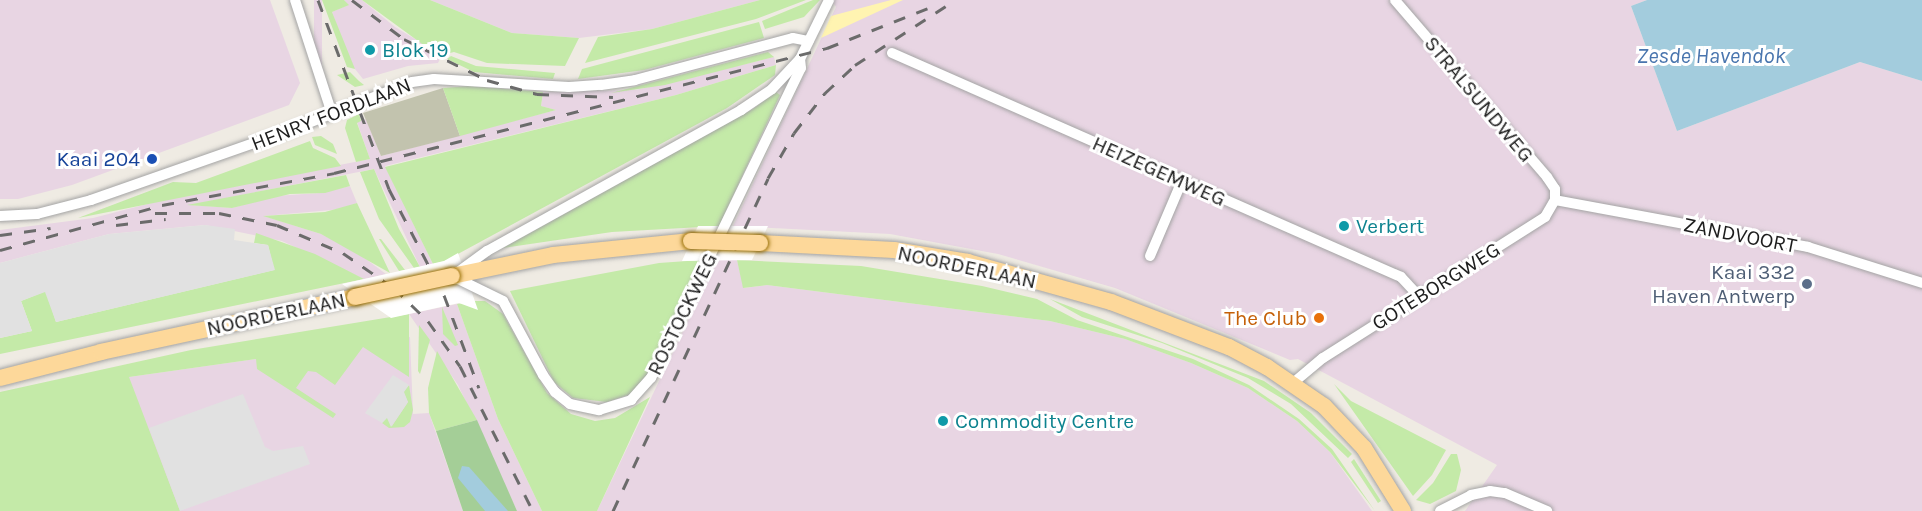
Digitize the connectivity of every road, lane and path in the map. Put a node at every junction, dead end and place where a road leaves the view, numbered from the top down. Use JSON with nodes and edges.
{"nodes":[{"id":1,"x":295,"y":0,"type":"edge"},
{"id":2,"x":829,"y":0,"type":"edge"},
{"id":3,"x":1395,"y":0,"type":"edge"},
{"id":4,"x":809,"y":41,"type":"junction"},
{"id":5,"x":892,"y":53,"type":"dead end"},
{"id":6,"x":800,"y":59,"type":"junction"},
{"id":7,"x":331,"y":111,"type":"junction"},
{"id":8,"x":1182,"y":181,"type":"junction"},
{"id":9,"x":1555,"y":200,"type":"junction"},
{"id":10,"x":0,"y":216,"type":"edge"},
{"id":11,"x":1150,"y":256,"type":"dead end"},
{"id":12,"x":452,"y":276,"type":"junction"},
{"id":13,"x":1922,"y":283,"type":"edge"},
{"id":14,"x":1419,"y":297,"type":"junction"},
{"id":15,"x":101,"y":352,"type":"junction"},
{"id":16,"x":0,"y":366,"type":"edge"},
{"id":17,"x":0,"y":378,"type":"edge"},
{"id":18,"x":1293,"y":383,"type":"junction"},
{"id":19,"x":1403,"y":511,"type":"edge"},
{"id":20,"x":1440,"y":511,"type":"edge"},
{"id":21,"x":1547,"y":511,"type":"edge"}],
"edges":[{"from":1,"to":7,"type":"street"},
{"from":2,"to":4,"type":"street","name":"ROSTOCKWEG"},
{"from":3,"to":9,"type":"street","name":"STRALSUNDWEG"},
{"from":4,"to":6,"type":"street","name":"ROSTOCKWEG"},
{"from":4,"to":7,"type":"street","name":"HENRY FORDLAAN"},
{"from":5,"to":8,"type":"street","name":"HEIZEGEMWEG"},
{"from":6,"to":12,"type":"street","name":"NOORDERLAAN"},
{"from":6,"to":12,"type":"street","name":"ROSTOCKWEG"},
{"from":7,"to":10,"type":"street","name":"HENRY FORDLAAN"},
{"from":8,"to":11,"type":"street"},
{"from":8,"to":14,"type":"street","name":"HEIZEGEMWEG"},
{"from":9,"to":13,"type":"street","name":"ZANDVOORT"},
{"from":9,"to":14,"type":"street","name":"GOTEBORGWEG"},
{"from":12,"to":15,"type":"main road","name":"NOORDERLAAN","bridge":true},
{"from":12,"to":18,"type":"main road","name":"NOORDERLAAN","bridge":true},
{"from":14,"to":18,"type":"street","name":"GOTEBORGWEG"},
{"from":15,"to":16,"type":"main road","name":"NOORDERLAAN"},
{"from":15,"to":17,"type":"main road","name":"NOORDERLAAN"},
{"from":18,"to":19,"type":"main road","name":"NOORDERLAAN"},
{"from":20,"to":21,"type":"street"}]}
